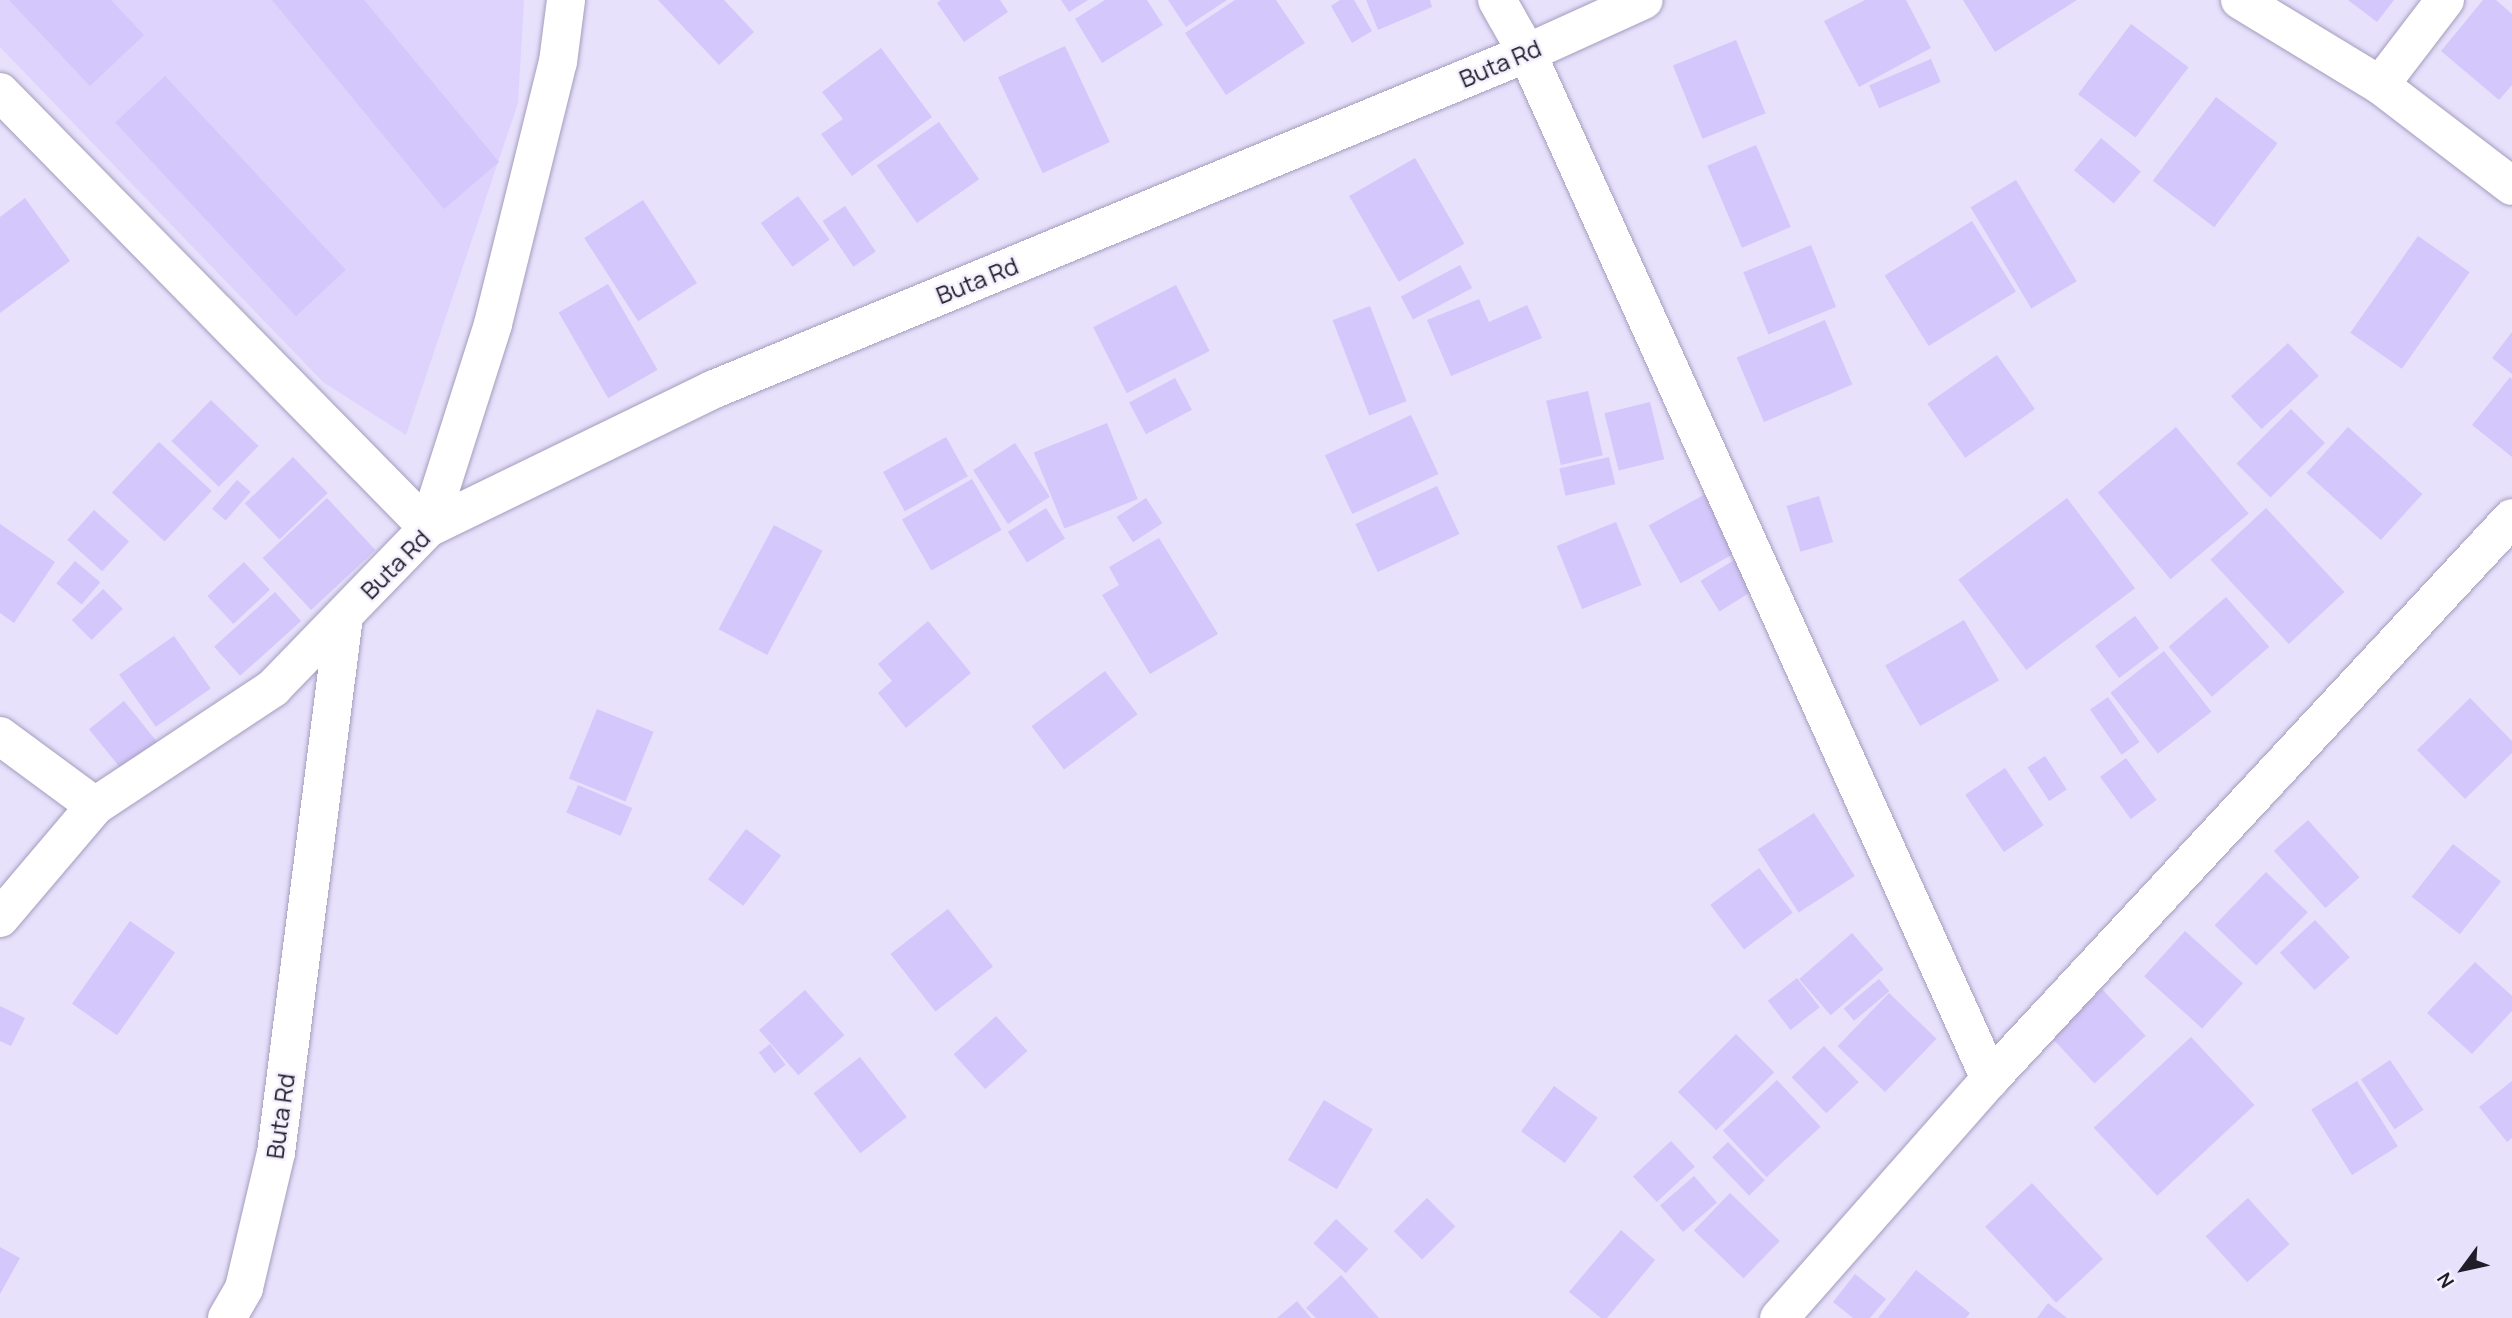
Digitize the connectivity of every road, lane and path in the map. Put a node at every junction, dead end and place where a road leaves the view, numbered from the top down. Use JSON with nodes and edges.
{"nodes":[{"id":1,"x":566,"y":0,"type":"edge"},
{"id":2,"x":1497,"y":0,"type":"edge"},
{"id":3,"x":1644,"y":0,"type":"edge"},
{"id":4,"x":2240,"y":0,"type":"edge"},
{"id":5,"x":2445,"y":0,"type":"edge"},
{"id":6,"x":1527,"y":53,"type":"junction"},
{"id":7,"x":2380,"y":85,"type":"junction"},
{"id":8,"x":0,"y":92,"type":"edge"},
{"id":9,"x":2512,"y":186,"type":"edge"},
{"id":10,"x":2512,"y":518,"type":"edge"},
{"id":11,"x":428,"y":528,"type":"junction"},
{"id":12,"x":344,"y":615,"type":"junction"},
{"id":13,"x":0,"y":736,"type":"edge"},
{"id":14,"x":95,"y":806,"type":"junction"},
{"id":15,"x":0,"y":918,"type":"edge"},
{"id":16,"x":1990,"y":1079,"type":"junction"},
{"id":17,"x":227,"y":1318,"type":"edge"},
{"id":18,"x":1779,"y":1318,"type":"edge"}],
"edges":[{"from":1,"to":11,"type":"street"},
{"from":2,"to":6,"type":"street"},
{"from":3,"to":6,"type":"street","name":"Buta Rd"},
{"from":4,"to":7,"type":"street"},
{"from":5,"to":7,"type":"street"},
{"from":6,"to":11,"type":"street","name":"Buta Rd"},
{"from":6,"to":16,"type":"street"},
{"from":7,"to":9,"type":"street"},
{"from":8,"to":11,"type":"street"},
{"from":10,"to":16,"type":"street"},
{"from":11,"to":12,"type":"street","name":"Buta Rd"},
{"from":12,"to":14,"type":"street","name":"Buta Rd"},
{"from":12,"to":17,"type":"street","name":"Buta Rd"},
{"from":13,"to":14,"type":"street"},
{"from":14,"to":15,"type":"street","name":"Buta Rd"},
{"from":16,"to":18,"type":"street"}]}
